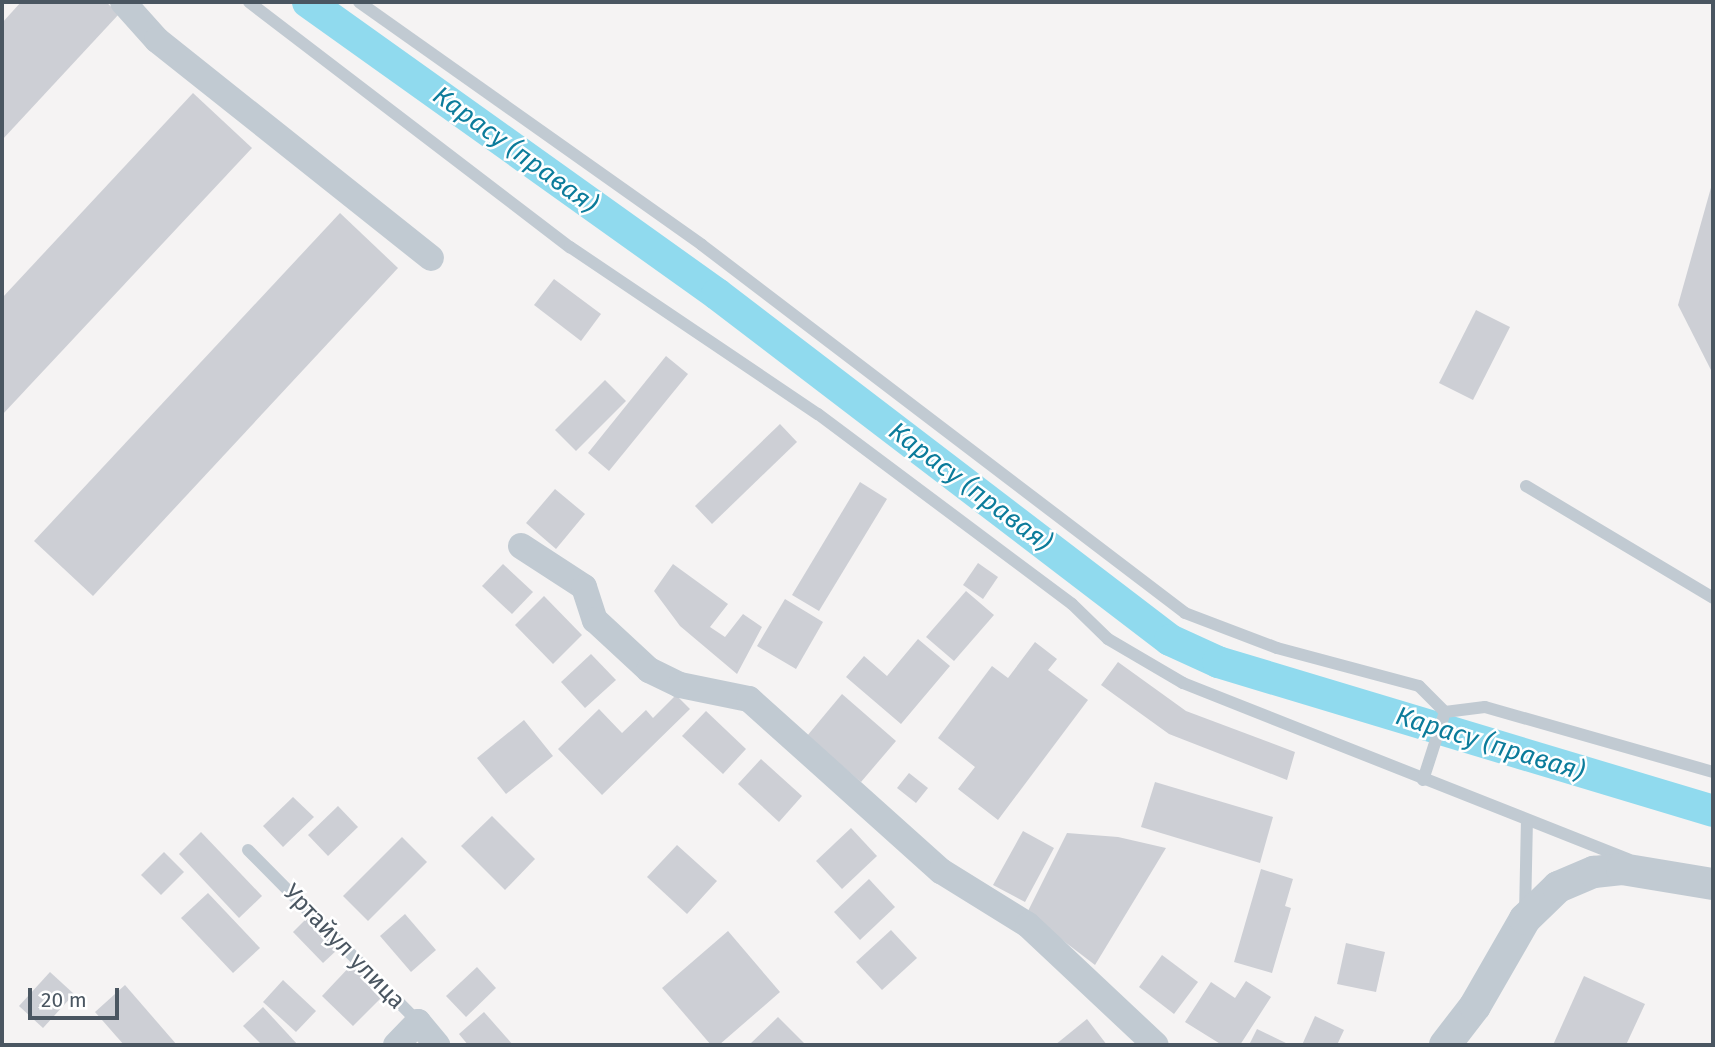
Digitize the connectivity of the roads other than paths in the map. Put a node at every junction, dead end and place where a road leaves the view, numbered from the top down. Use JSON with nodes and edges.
{"nodes":[{"id":1,"x":123,"y":2,"type":"edge"},
{"id":2,"x":250,"y":2,"type":"edge"},
{"id":3,"x":359,"y":2,"type":"edge"},
{"id":4,"x":431,"y":258,"type":"dead end"},
{"id":5,"x":1526,"y":486,"type":"dead end"},
{"id":6,"x":521,"y":546,"type":"dead end"},
{"id":7,"x":1713,"y":598,"type":"edge"},
{"id":8,"x":1445,"y":712,"type":"junction"},
{"id":9,"x":1713,"y":772,"type":"edge"},
{"id":10,"x":1423,"y":780,"type":"junction"},
{"id":11,"x":1527,"y":820,"type":"junction"},
{"id":12,"x":248,"y":849,"type":"dead end"},
{"id":13,"x":1668,"y":874,"type":"junction"},
{"id":14,"x":1713,"y":884,"type":"edge"},
{"id":15,"x":1525,"y":919,"type":"junction"},
{"id":16,"x":418,"y":1022,"type":"junction"},
{"id":17,"x":396,"y":1045,"type":"edge"},
{"id":18,"x":438,"y":1045,"type":"edge"},
{"id":19,"x":1156,"y":1045,"type":"edge"},
{"id":20,"x":1445,"y":1045,"type":"edge"}],
"edges":[{"from":1,"to":4,"type":"street"},
{"from":2,"to":10,"type":"lane"},
{"from":3,"to":8,"type":"lane"},
{"from":5,"to":7,"type":"lane"},
{"from":6,"to":19,"type":"street"},
{"from":8,"to":9,"type":"lane"},
{"from":8,"to":10,"type":"lane"},
{"from":10,"to":11,"type":"lane"},
{"from":11,"to":13,"type":"lane"},
{"from":11,"to":15,"type":"lane"},
{"from":12,"to":16,"type":"lane","name":"Уртайул улица"},
{"from":13,"to":14,"type":"street"},
{"from":13,"to":15,"type":"street"},
{"from":15,"to":20,"type":"street"},
{"from":16,"to":17,"type":"street"},
{"from":16,"to":18,"type":"street","name":"Уртайул улица"}]}
